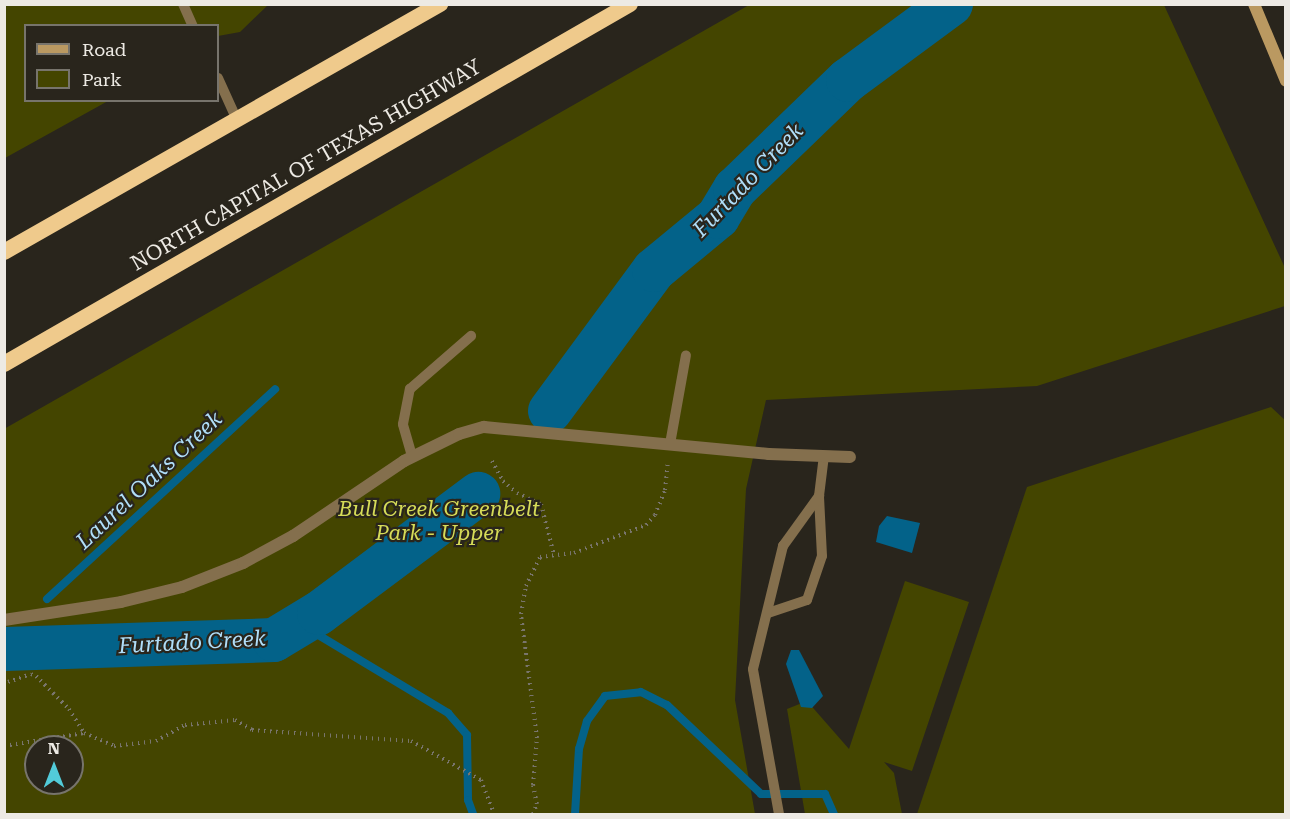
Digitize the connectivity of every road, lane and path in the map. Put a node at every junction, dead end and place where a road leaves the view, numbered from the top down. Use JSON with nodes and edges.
{"nodes":[{"id":1,"x":183,"y":4,"type":"edge"},
{"id":2,"x":440,"y":4,"type":"edge"},
{"id":3,"x":630,"y":4,"type":"edge"},
{"id":4,"x":1254,"y":4,"type":"edge"},
{"id":5,"x":192,"y":24,"type":"edge"},
{"id":6,"x":219,"y":80,"type":"edge"},
{"id":7,"x":1286,"y":81,"type":"edge"},
{"id":8,"x":237,"y":120,"type":"junction"},
{"id":9,"x":4,"y":252,"type":"edge"},
{"id":10,"x":471,"y":336,"type":"dead end"},
{"id":11,"x":686,"y":355,"type":"dead end"},
{"id":12,"x":4,"y":364,"type":"edge"},
{"id":13,"x":670,"y":444,"type":"junction"},
{"id":14,"x":412,"y":456,"type":"junction"},
{"id":15,"x":824,"y":457,"type":"junction"},
{"id":16,"x":850,"y":458,"type":"dead end"},
{"id":17,"x":492,"y":461,"type":"dead end"},
{"id":18,"x":819,"y":496,"type":"junction"},
{"id":19,"x":554,"y":555,"type":"junction"},
{"id":20,"x":768,"y":614,"type":"junction"},
{"id":21,"x":4,"y":620,"type":"edge"},
{"id":22,"x":8,"y":682,"type":"dead end"},
{"id":23,"x":84,"y":733,"type":"junction"},
{"id":24,"x":4,"y":746,"type":"edge"},
{"id":25,"x":494,"y":814,"type":"edge"},
{"id":26,"x":533,"y":814,"type":"edge"},
{"id":27,"x":779,"y":814,"type":"edge"}],
"edges":[{"from":1,"to":5,"type":"lane"},
{"from":2,"to":8,"type":"highway"},
{"from":3,"to":12,"type":"highway","name":"NORTH CAPITAL OF TEXAS HIGHWAY"},
{"from":4,"to":7,"type":"main road"},
{"from":6,"to":8,"type":"lane"},
{"from":8,"to":9,"type":"highway"},
{"from":10,"to":14,"type":"lane"},
{"from":11,"to":13,"type":"lane"},
{"from":13,"to":14,"type":"street"},
{"from":13,"to":15,"type":"street"},
{"from":13,"to":19,"type":"path"},
{"from":14,"to":21,"type":"street"},
{"from":15,"to":16,"type":"street"},
{"from":15,"to":18,"type":"lane"},
{"from":17,"to":19,"type":"path"},
{"from":18,"to":20,"type":"lane"},
{"from":18,"to":20,"type":"lane"},
{"from":19,"to":26,"type":"path"},
{"from":20,"to":27,"type":"lane"},
{"from":22,"to":23,"type":"path"},
{"from":23,"to":24,"type":"path"},
{"from":23,"to":25,"type":"path"}]}
